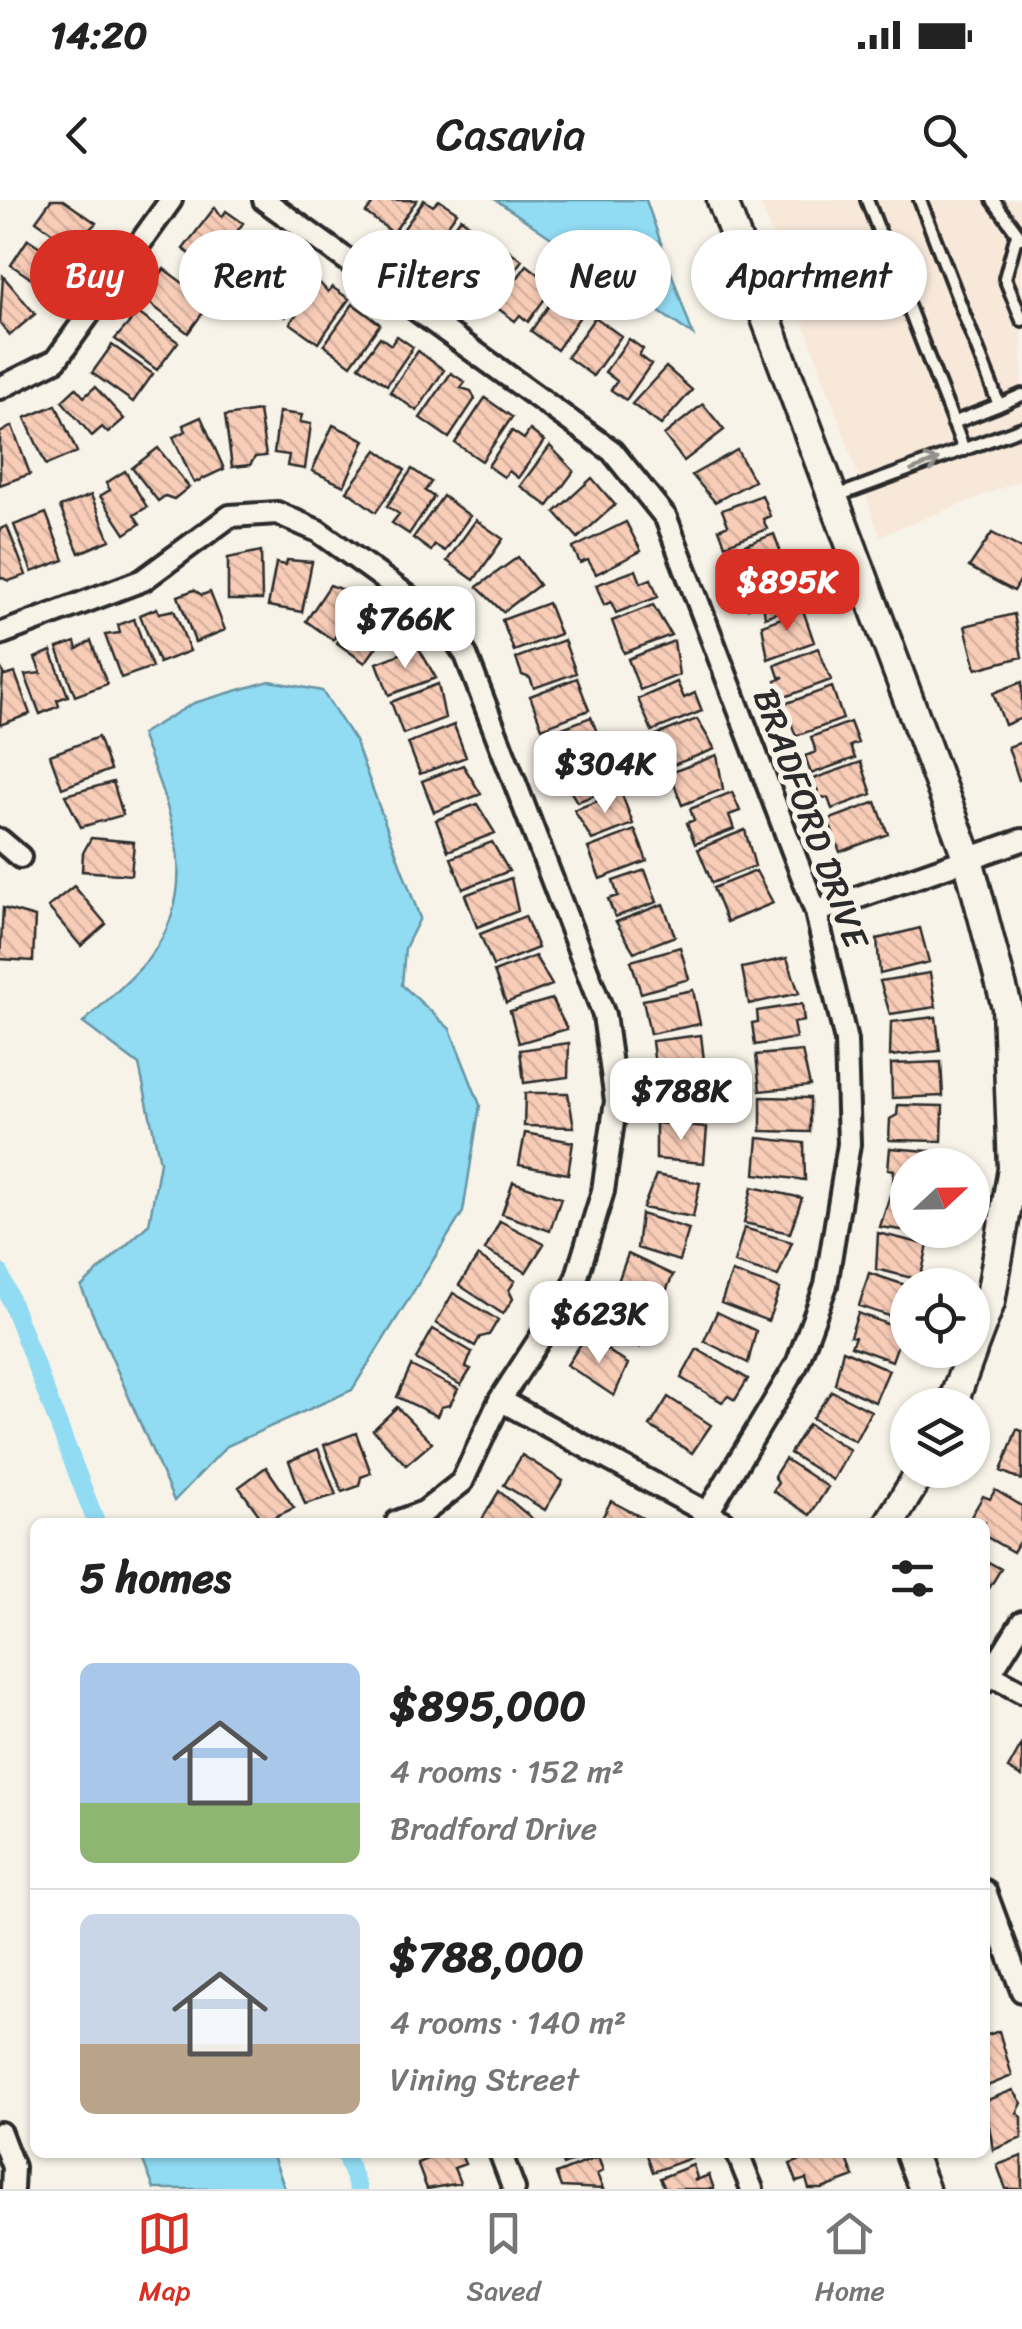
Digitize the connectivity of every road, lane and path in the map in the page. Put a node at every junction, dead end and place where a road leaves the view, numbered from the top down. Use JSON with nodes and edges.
{"nodes":[{"id":1,"x":171,"y":200,"type":"edge"},
{"id":2,"x":264,"y":200,"type":"edge"},
{"id":3,"x":722,"y":200,"type":"edge"},
{"id":4,"x":867,"y":200,"type":"edge"},
{"id":5,"x":920,"y":200,"type":"edge"},
{"id":6,"x":993,"y":200,"type":"edge"},
{"id":7,"x":1020,"y":236,"type":"edge"},
{"id":8,"x":1022,"y":320,"type":"edge"},
{"id":9,"x":0,"y":388,"type":"edge"},
{"id":10,"x":1022,"y":395,"type":"edge"},
{"id":11,"x":999,"y":405,"type":"junction"},
{"id":12,"x":953,"y":422,"type":"junction"},
{"id":13,"x":1022,"y":428,"type":"edge"},
{"id":14,"x":964,"y":450,"type":"junction"},
{"id":15,"x":833,"y":497,"type":"junction"},
{"id":16,"x":0,"y":634,"type":"edge"},
{"id":17,"x":0,"y":840,"type":"edge"},
{"id":18,"x":1022,"y":840,"type":"edge"},
{"id":19,"x":20,"y":856,"type":"dead end"},
{"id":20,"x":968,"y":859,"type":"junction"},
{"id":21,"x":816,"y":912,"type":"junction"},
{"id":22,"x":990,"y":1302,"type":"edge"},
{"id":23,"x":500,"y":1400,"type":"junction"},
{"id":24,"x":911,"y":1488,"type":"edge"},
{"id":25,"x":408,"y":1518,"type":"edge"},
{"id":26,"x":709,"y":1518,"type":"edge"},
{"id":27,"x":712,"y":1518,"type":"edge"},
{"id":28,"x":892,"y":1518,"type":"edge"},
{"id":29,"x":1022,"y":1622,"type":"edge"},
{"id":30,"x":990,"y":1670,"type":"edge"},
{"id":31,"x":990,"y":1678,"type":"edge"},
{"id":32,"x":1022,"y":1692,"type":"edge"},
{"id":33,"x":990,"y":1904,"type":"edge"},
{"id":34,"x":1022,"y":1991,"type":"edge"},
{"id":35,"x":0,"y":2134,"type":"edge"},
{"id":36,"x":502,"y":2158,"type":"edge"},
{"id":37,"x":739,"y":2158,"type":"edge"},
{"id":38,"x":912,"y":2158,"type":"edge"},
{"id":39,"x":12,"y":2189,"type":"edge"},
{"id":40,"x":514,"y":2189,"type":"edge"},
{"id":41,"x":752,"y":2189,"type":"edge"},
{"id":42,"x":924,"y":2189,"type":"edge"}],
"edges":[{"from":1,"to":9,"type":"street"},
{"from":2,"to":21,"type":"street","name":"BRADFORD DRIVE"},
{"from":3,"to":15,"type":"street"},
{"from":4,"to":12,"type":"lane"},
{"from":5,"to":11,"type":"lane"},
{"from":6,"to":7,"type":"lane"},
{"from":7,"to":8,"type":"lane"},
{"from":10,"to":11,"type":"lane"},
{"from":11,"to":12,"type":"lane"},
{"from":12,"to":14,"type":"lane"},
{"from":13,"to":14,"type":"lane"},
{"from":15,"to":14,"type":"lane","one_way":true},
{"from":15,"to":20,"type":"street"},
{"from":16,"to":23,"type":"street"},
{"from":17,"to":19,"type":"street"},
{"from":18,"to":20,"type":"street"},
{"from":20,"to":21,"type":"street"},
{"from":20,"to":22,"type":"street"},
{"from":21,"to":27,"type":"street","name":"BRADFORD DRIVE"},
{"from":23,"to":25,"type":"street"},
{"from":23,"to":26,"type":"street"},
{"from":24,"to":28,"type":"street"},
{"from":29,"to":30,"type":"street"},
{"from":31,"to":32,"type":"street"},
{"from":33,"to":34,"type":"street"},
{"from":35,"to":39,"type":"street"},
{"from":36,"to":40,"type":"street"},
{"from":37,"to":41,"type":"street"},
{"from":38,"to":42,"type":"street"}]}
